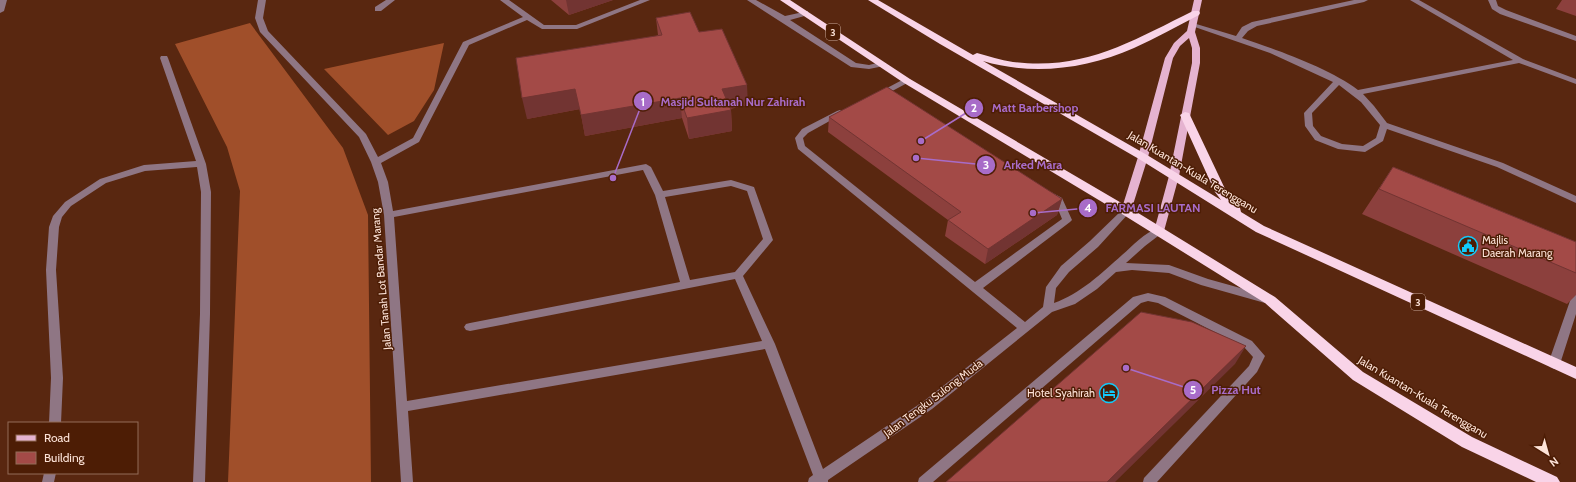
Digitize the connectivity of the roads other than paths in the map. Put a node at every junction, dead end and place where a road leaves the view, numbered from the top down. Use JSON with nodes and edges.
{"nodes":[{"id":1,"x":3,"y":0,"type":"edge"},
{"id":2,"x":262,"y":0,"type":"edge"},
{"id":3,"x":391,"y":0,"type":"edge"},
{"id":4,"x":504,"y":0,"type":"edge"},
{"id":5,"x":646,"y":0,"type":"edge"},
{"id":6,"x":751,"y":0,"type":"edge"},
{"id":7,"x":784,"y":0,"type":"edge"},
{"id":8,"x":872,"y":0,"type":"edge"},
{"id":9,"x":1198,"y":0,"type":"edge"},
{"id":10,"x":1364,"y":0,"type":"edge"},
{"id":11,"x":1414,"y":0,"type":"edge"},
{"id":12,"x":1492,"y":0,"type":"edge"},
{"id":13,"x":378,"y":9,"type":"dead end"},
{"id":14,"x":0,"y":11,"type":"edge"},
{"id":15,"x":805,"y":13,"type":"junction"},
{"id":16,"x":1196,"y":13,"type":"junction"},
{"id":17,"x":528,"y":17,"type":"junction"},
{"id":18,"x":784,"y":19,"type":"junction"},
{"id":19,"x":1192,"y":29,"type":"junction"},
{"id":20,"x":1238,"y":38,"type":"junction"},
{"id":21,"x":1576,"y":39,"type":"edge"},
{"id":22,"x":943,"y":42,"type":"junction"},
{"id":23,"x":164,"y":58,"type":"dead end"},
{"id":24,"x":1520,"y":60,"type":"junction"},
{"id":25,"x":881,"y":64,"type":"junction"},
{"id":26,"x":907,"y":81,"type":"junction"},
{"id":27,"x":1338,"y":81,"type":"junction"},
{"id":28,"x":1576,"y":82,"type":"edge"},
{"id":29,"x":1357,"y":93,"type":"junction"},
{"id":30,"x":871,"y":98,"type":"edge"},
{"id":31,"x":851,"y":108,"type":"edge"},
{"id":32,"x":1185,"y":115,"type":"junction"},
{"id":33,"x":1384,"y":125,"type":"junction"},
{"id":34,"x":1143,"y":156,"type":"junction"},
{"id":35,"x":376,"y":162,"type":"junction"},
{"id":36,"x":201,"y":164,"type":"junction"},
{"id":37,"x":1174,"y":176,"type":"junction"},
{"id":38,"x":1046,"y":192,"type":"edge"},
{"id":39,"x":660,"y":195,"type":"junction"},
{"id":40,"x":1576,"y":200,"type":"edge"},
{"id":41,"x":1126,"y":210,"type":"junction"},
{"id":42,"x":389,"y":215,"type":"junction"},
{"id":43,"x":1260,"y":230,"type":"junction"},
{"id":44,"x":1159,"y":231,"type":"junction"},
{"id":45,"x":1111,"y":270,"type":"junction"},
{"id":46,"x":738,"y":275,"type":"junction"},
{"id":47,"x":686,"y":286,"type":"junction"},
{"id":48,"x":975,"y":288,"type":"junction"},
{"id":49,"x":1576,"y":298,"type":"edge"},
{"id":50,"x":1270,"y":300,"type":"junction"},
{"id":51,"x":1048,"y":309,"type":"junction"},
{"id":52,"x":470,"y":327,"type":"dead end"},
{"id":53,"x":1025,"y":328,"type":"junction"},
{"id":54,"x":769,"y":344,"type":"junction"},
{"id":55,"x":1554,"y":364,"type":"junction"},
{"id":56,"x":1576,"y":373,"type":"edge"},
{"id":57,"x":402,"y":407,"type":"junction"},
{"id":58,"x":55,"y":422,"type":"edge"},
{"id":59,"x":819,"y":481,"type":"edge"},
{"id":60,"x":200,"y":482,"type":"edge"},
{"id":61,"x":407,"y":482,"type":"edge"},
{"id":62,"x":924,"y":482,"type":"edge"},
{"id":63,"x":1149,"y":482,"type":"edge"},
{"id":64,"x":1552,"y":482,"type":"edge"}],
"edges":[{"from":1,"to":14,"type":"street"},
{"from":2,"to":35,"type":"street","name":"Jalan Tanah Lot Bandar Marang"},
{"from":3,"to":13,"type":"street"},
{"from":4,"to":17,"type":"street"},
{"from":5,"to":17,"type":"street"},
{"from":6,"to":18,"type":"street"},
{"from":7,"to":15,"type":"highway","name":"Jalan Kuantan-Kuala Terengganu","number":"3"},
{"from":8,"to":22,"type":"highway","name":"Jalan Kuantan-Kuala Terengganu","number":"3"},
{"from":9,"to":16,"type":"main road"},
{"from":10,"to":20,"type":"street"},
{"from":11,"to":24,"type":"street"},
{"from":12,"to":21,"type":"street"},
{"from":15,"to":18,"type":"street"},
{"from":15,"to":25,"type":"highway","name":"Jalan Kuantan-Kuala Terengganu","number":"3"},
{"from":16,"to":19,"type":"main road"},
{"from":16,"to":22,"type":"highway"},
{"from":17,"to":35,"type":"street"},
{"from":18,"to":25,"type":"street"},
{"from":19,"to":20,"type":"street"},
{"from":19,"to":32,"type":"main road"},
{"from":19,"to":34,"type":"main road"},
{"from":20,"to":27,"type":"street"},
{"from":22,"to":34,"type":"highway","name":"Jalan Kuantan-Kuala Terengganu","number":"3"},
{"from":23,"to":36,"type":"street"},
{"from":24,"to":28,"type":"street"},
{"from":24,"to":29,"type":"street"},
{"from":25,"to":26,"type":"highway","name":"Jalan Kuantan-Kuala Terengganu","number":"3"},
{"from":26,"to":30,"type":"street"},
{"from":26,"to":41,"type":"highway","name":"Jalan Kuantan-Kuala Terengganu","number":"3"},
{"from":27,"to":29,"type":"street"},
{"from":27,"to":33,"type":"street"},
{"from":29,"to":33,"type":"street"},
{"from":31,"to":48,"type":"street"},
{"from":32,"to":37,"type":"main road"},
{"from":32,"to":43,"type":"highway"},
{"from":33,"to":40,"type":"street"},
{"from":34,"to":37,"type":"highway","name":"Jalan Kuantan-Kuala Terengganu","number":"3"},
{"from":34,"to":41,"type":"main road"},
{"from":35,"to":42,"type":"street","name":"Jalan Tanah Lot Bandar Marang"},
{"from":36,"to":58,"type":"street"},
{"from":36,"to":60,"type":"street"},
{"from":37,"to":43,"type":"highway","name":"Jalan Kuantan-Kuala Terengganu","number":"3"},
{"from":37,"to":44,"type":"main road"},
{"from":38,"to":48,"type":"street"},
{"from":39,"to":42,"type":"street"},
{"from":39,"to":46,"type":"street"},
{"from":39,"to":47,"type":"street"},
{"from":41,"to":44,"type":"highway","name":"Jalan Kuantan-Kuala Terengganu","number":"3"},
{"from":41,"to":51,"type":"street"},
{"from":42,"to":57,"type":"street","name":"Jalan Tanah Lot Bandar Marang"},
{"from":43,"to":55,"type":"highway","name":"Jalan Kuantan-Kuala Terengganu","number":"3"},
{"from":44,"to":45,"type":"street","name":"Jalan Tengku Sulong Muda"},
{"from":44,"to":50,"type":"highway","name":"Jalan Kuantan-Kuala Terengganu","number":"3"},
{"from":45,"to":50,"type":"street"},
{"from":45,"to":51,"type":"street","name":"Jalan Tengku Sulong Muda"},
{"from":46,"to":47,"type":"street"},
{"from":46,"to":54,"type":"street"},
{"from":47,"to":52,"type":"street"},
{"from":48,"to":53,"type":"street"},
{"from":49,"to":55,"type":"street"},
{"from":50,"to":64,"type":"highway","name":"Jalan Kuantan-Kuala Terengganu","number":"3"},
{"from":51,"to":53,"type":"street","name":"Jalan Tengku Sulong Muda"},
{"from":53,"to":59,"type":"street","name":"Jalan Tengku Sulong Muda"},
{"from":54,"to":57,"type":"street"},
{"from":54,"to":59,"type":"street"},
{"from":55,"to":56,"type":"highway","name":"Jalan Kuantan-Kuala Terengganu","number":"3"},
{"from":57,"to":61,"type":"street","name":"Jalan Tanah Lot Bandar Marang"},
{"from":62,"to":63,"type":"street"}]}
